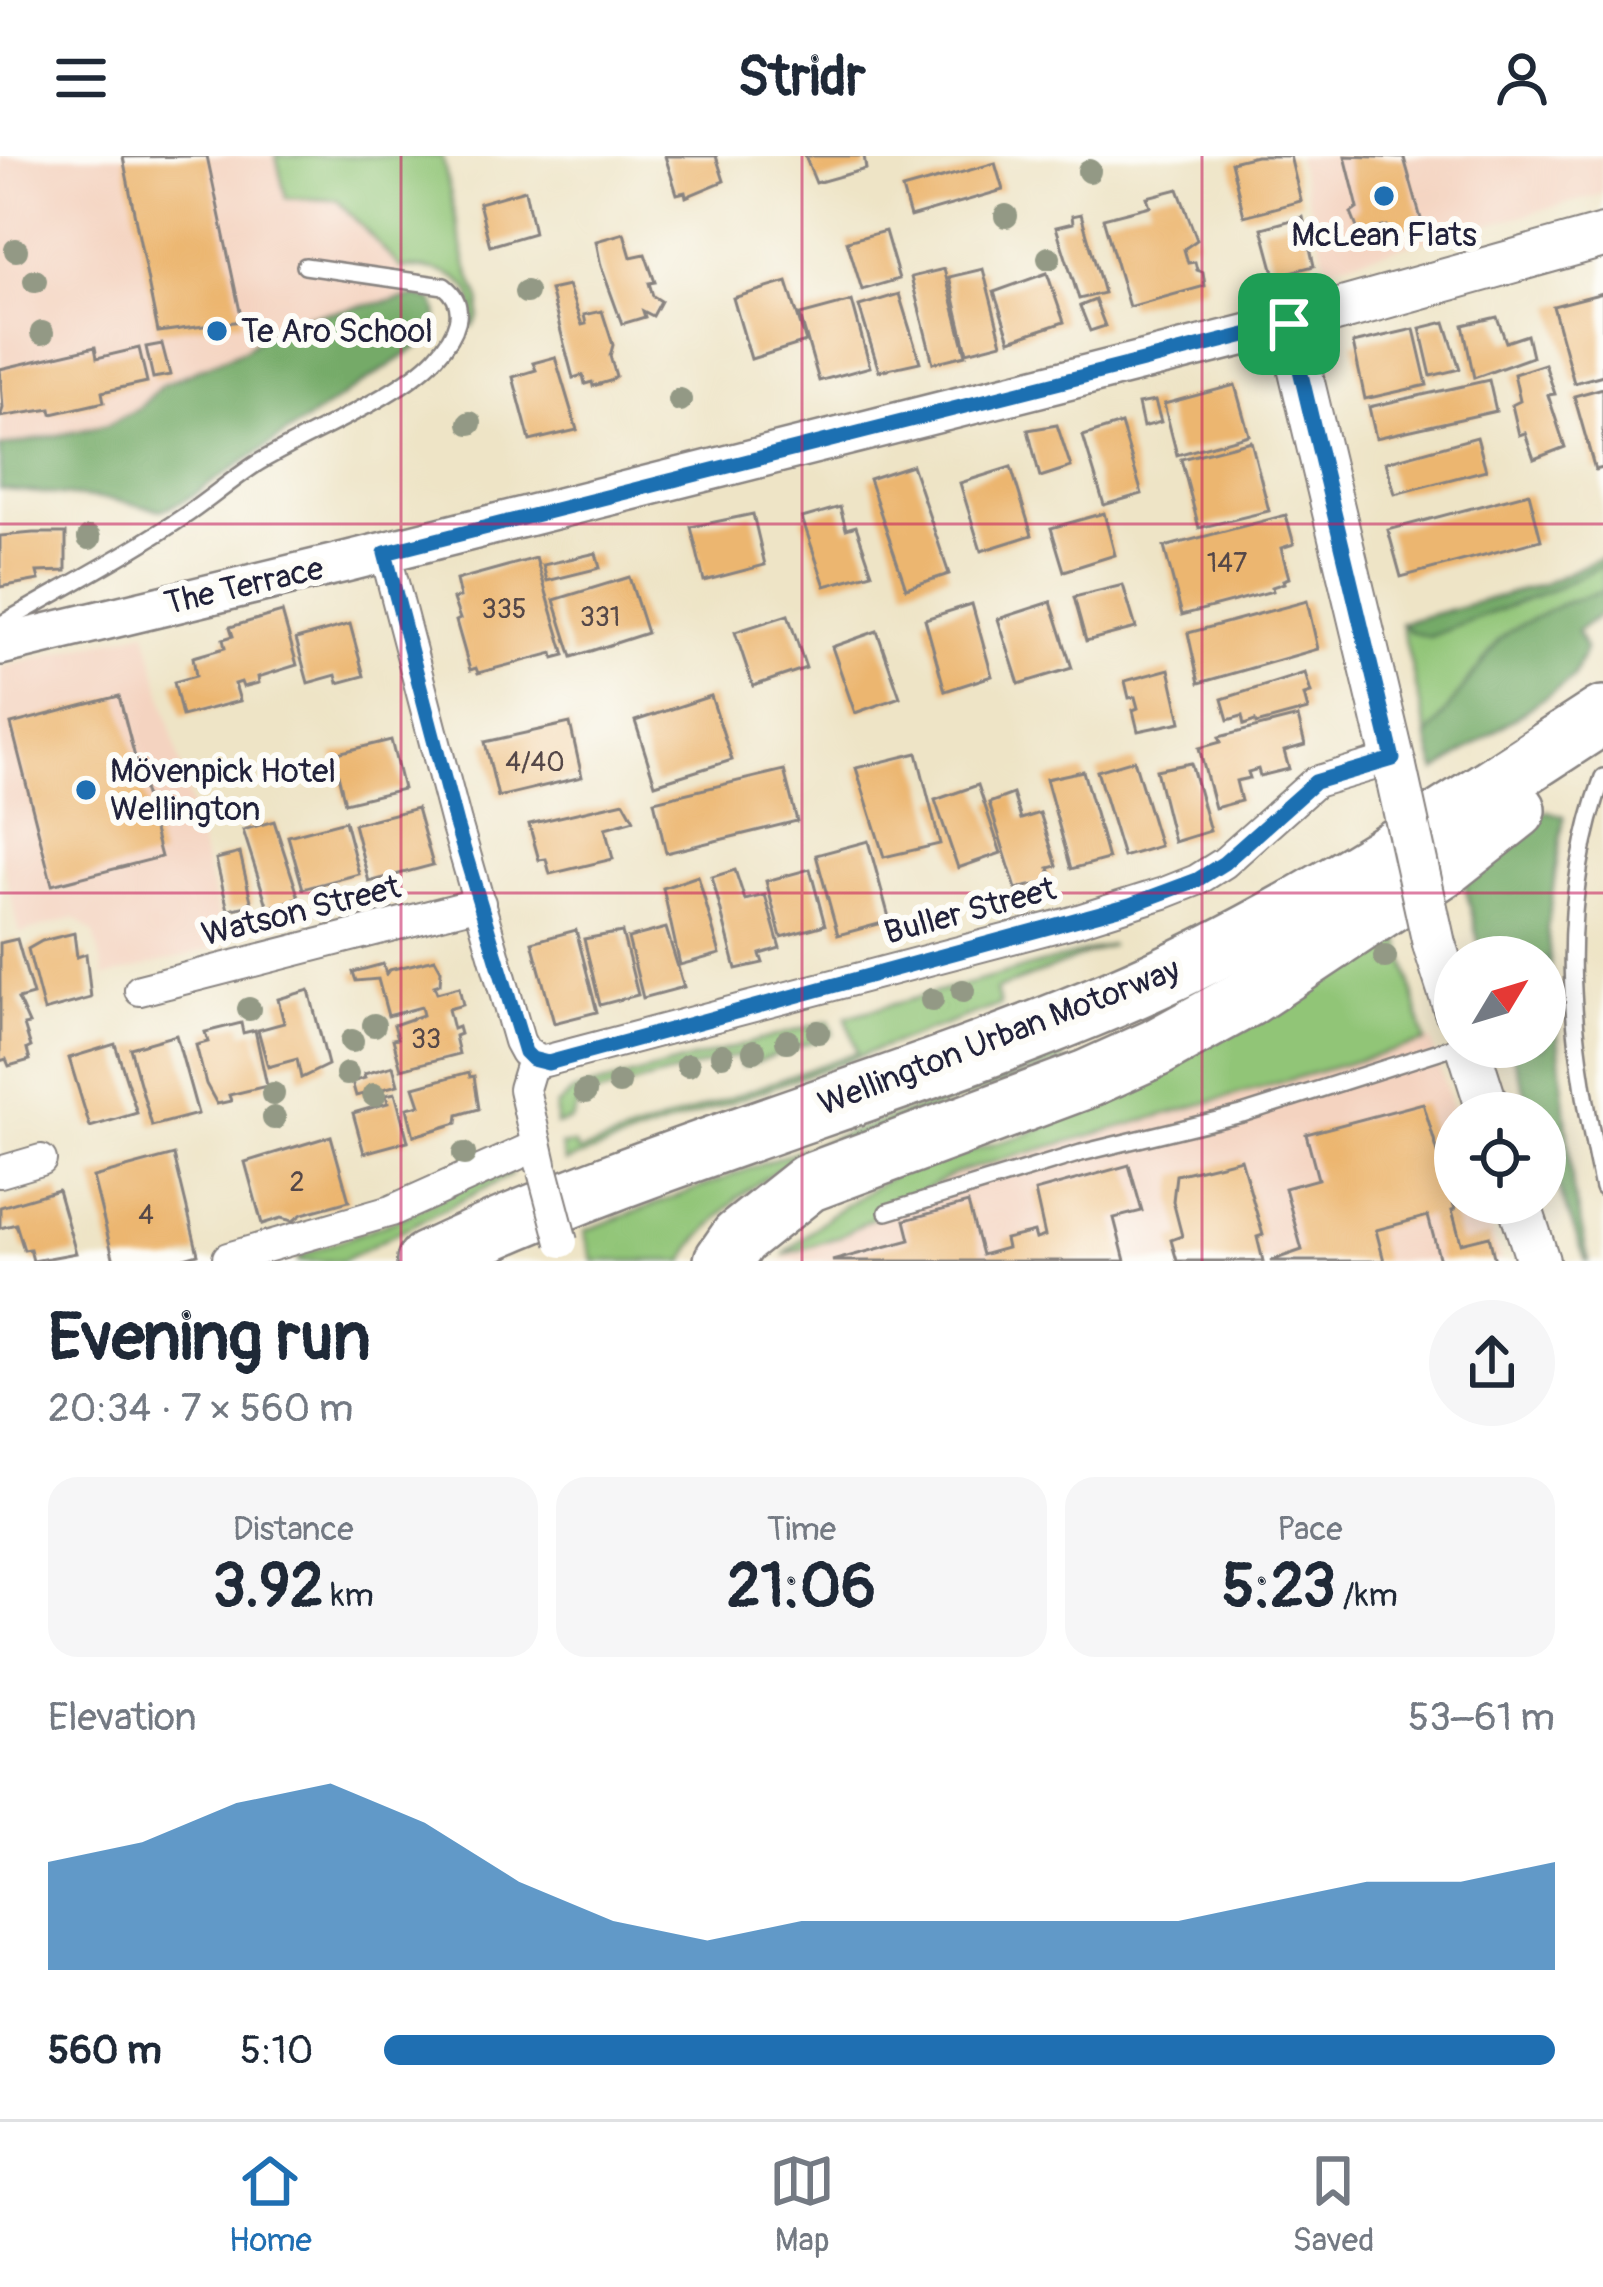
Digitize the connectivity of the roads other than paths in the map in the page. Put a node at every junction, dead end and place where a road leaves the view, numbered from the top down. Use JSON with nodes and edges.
{"nodes":[{"id":1,"x":1603,"y":236,"type":"edge"},
{"id":2,"x":305,"y":266,"type":"dead end"},
{"id":3,"x":1289,"y":324,"type":"junction"},
{"id":4,"x":385,"y":553,"type":"junction"},
{"id":5,"x":0,"y":625,"type":"edge"},
{"id":6,"x":0,"y":644,"type":"edge"},
{"id":7,"x":1603,"y":718,"type":"edge"},
{"id":8,"x":1394,"y":763,"type":"junction"},
{"id":9,"x":1603,"y":777,"type":"edge"},
{"id":10,"x":480,"y":903,"type":"junction"},
{"id":11,"x":1434,"y":944,"type":"edge"},
{"id":12,"x":140,"y":989,"type":"dead end"},
{"id":13,"x":1434,"y":1053,"type":"edge"},
{"id":14,"x":532,"y":1059,"type":"junction"},
{"id":15,"x":540,"y":1159,"type":"junction"},
{"id":16,"x":41,"y":1160,"type":"dead end"},
{"id":17,"x":0,"y":1172,"type":"edge"},
{"id":18,"x":1603,"y":1188,"type":"edge"},
{"id":19,"x":887,"y":1212,"type":"dead end"},
{"id":20,"x":1526,"y":1224,"type":"edge"},
{"id":21,"x":565,"y":1252,"type":"edge"},
{"id":22,"x":228,"y":1258,"type":"dead end"},
{"id":23,"x":426,"y":1261,"type":"edge"},
{"id":24,"x":723,"y":1261,"type":"edge"},
{"id":25,"x":1538,"y":1261,"type":"edge"}],
"edges":[{"from":1,"to":3,"type":"main road","name":"The Terrace"},
{"from":2,"to":5,"type":"lane"},
{"from":3,"to":4,"type":"street","name":"The Terrace"},
{"from":3,"to":8,"type":"main road"},
{"from":4,"to":6,"type":"street","name":"The Terrace"},
{"from":4,"to":10,"type":"street"},
{"from":7,"to":23,"type":"highway","name":"Wellington Urban Motorway"},
{"from":7,"to":24,"type":"highway","name":"Wellington Urban Motorway"},
{"from":8,"to":11,"type":"main road","bridge":true},
{"from":8,"to":14,"type":"street","name":"Buller Street"},
{"from":9,"to":18,"type":"lane"},
{"from":10,"to":12,"type":"street","name":"Watson Street"},
{"from":10,"to":14,"type":"street"},
{"from":13,"to":19,"type":"lane"},
{"from":14,"to":15,"type":"street"},
{"from":15,"to":21,"type":"street","bridge":true},
{"from":15,"to":22,"type":"street"},
{"from":16,"to":17,"type":"street"},
{"from":20,"to":25,"type":"main road"}]}
